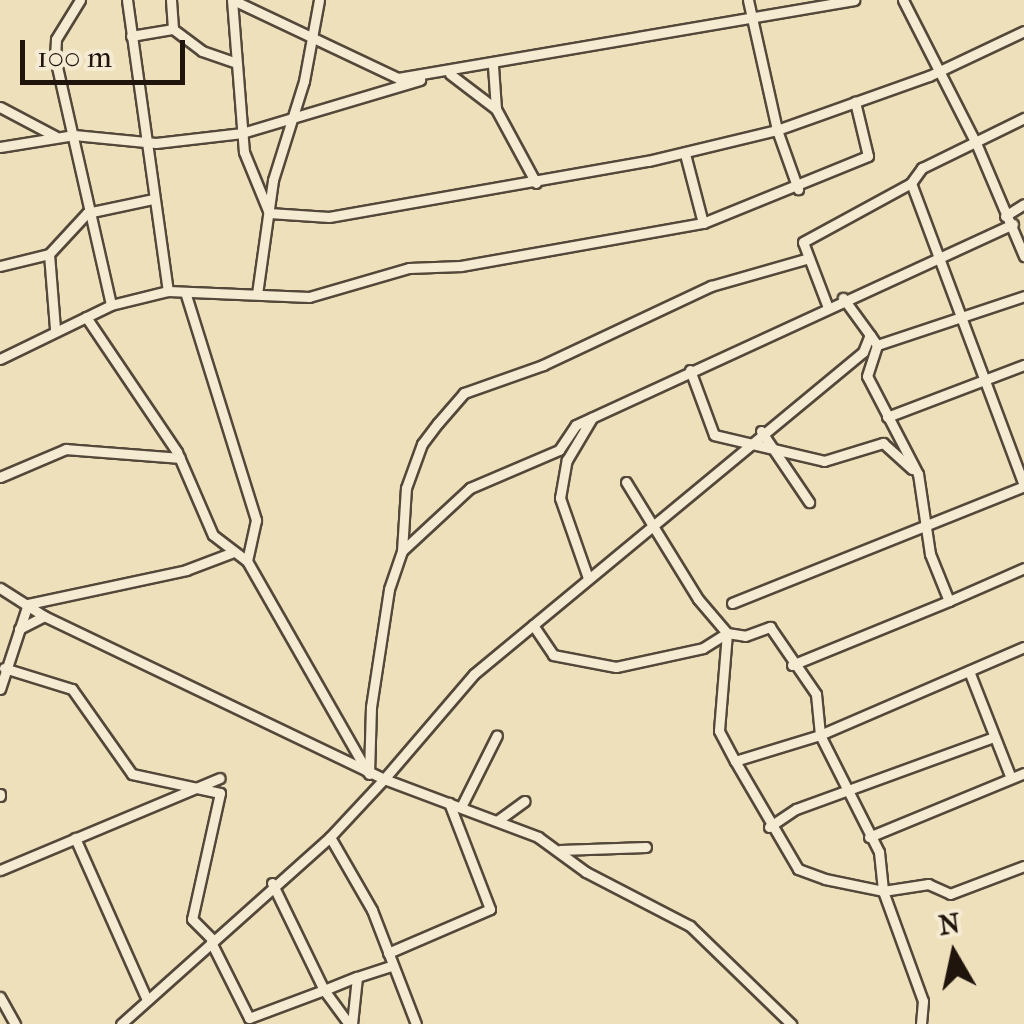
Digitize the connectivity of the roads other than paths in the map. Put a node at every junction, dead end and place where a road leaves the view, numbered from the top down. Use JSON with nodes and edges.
{"nodes":[{"id":1,"x":80,"y":0,"type":"edge"},
{"id":2,"x":127,"y":0,"type":"edge"},
{"id":3,"x":171,"y":0,"type":"edge"},
{"id":4,"x":233,"y":0,"type":"edge"},
{"id":5,"x":318,"y":0,"type":"edge"},
{"id":6,"x":748,"y":0,"type":"edge"},
{"id":7,"x":854,"y":0,"type":"edge"},
{"id":8,"x":903,"y":0,"type":"edge"},
{"id":9,"x":752,"y":21,"type":"junction"},
{"id":10,"x":173,"y":28,"type":"junction"},
{"id":11,"x":1024,"y":31,"type":"edge"},
{"id":12,"x":312,"y":32,"type":"junction"},
{"id":13,"x":131,"y":36,"type":"junction"},
{"id":14,"x":236,"y":62,"type":"junction"},
{"id":15,"x":493,"y":66,"type":"junction"},
{"id":16,"x":938,"y":71,"type":"junction"},
{"id":17,"x":450,"y":74,"type":"junction"},
{"id":18,"x":427,"y":78,"type":"junction"},
{"id":19,"x":855,"y":102,"type":"junction"},
{"id":20,"x":0,"y":106,"type":"edge"},
{"id":21,"x":496,"y":109,"type":"junction"},
{"id":22,"x":1024,"y":118,"type":"edge"},
{"id":23,"x":286,"y":124,"type":"junction"},
{"id":24,"x":777,"y":130,"type":"junction"},
{"id":25,"x":242,"y":133,"type":"junction"},
{"id":26,"x":74,"y":135,"type":"junction"},
{"id":27,"x":57,"y":137,"type":"junction"},
{"id":28,"x":143,"y":143,"type":"junction"},
{"id":29,"x":976,"y":143,"type":"junction"},
{"id":30,"x":0,"y":147,"type":"edge"},
{"id":31,"x":685,"y":154,"type":"junction"},
{"id":32,"x":536,"y":183,"type":"junction"},
{"id":33,"x":911,"y":183,"type":"junction"},
{"id":34,"x":798,"y":189,"type":"junction"},
{"id":35,"x":153,"y":199,"type":"junction"},
{"id":36,"x":1024,"y":204,"type":"edge"},
{"id":37,"x":87,"y":213,"type":"junction"},
{"id":38,"x":270,"y":213,"type":"junction"},
{"id":39,"x":1009,"y":220,"type":"junction"},
{"id":40,"x":703,"y":223,"type":"junction"},
{"id":41,"x":49,"y":254,"type":"junction"},
{"id":42,"x":1024,"y":256,"type":"edge"},
{"id":43,"x":940,"y":258,"type":"junction"},
{"id":44,"x":806,"y":259,"type":"junction"},
{"id":45,"x":0,"y":266,"type":"edge"},
{"id":46,"x":168,"y":291,"type":"junction"},
{"id":47,"x":257,"y":294,"type":"junction"},
{"id":48,"x":186,"y":295,"type":"junction"},
{"id":49,"x":1024,"y":296,"type":"edge"},
{"id":50,"x":843,"y":298,"type":"junction"},
{"id":51,"x":827,"y":305,"type":"junction"},
{"id":52,"x":111,"y":306,"type":"junction"},
{"id":53,"x":86,"y":317,"type":"junction"},
{"id":54,"x":958,"y":320,"type":"junction"},
{"id":55,"x":54,"y":329,"type":"junction"},
{"id":56,"x":870,"y":335,"type":"junction"},
{"id":57,"x":877,"y":346,"type":"junction"},
{"id":58,"x":0,"y":359,"type":"edge"},
{"id":59,"x":1024,"y":365,"type":"edge"},
{"id":60,"x":690,"y":370,"type":"junction"},
{"id":61,"x":980,"y":380,"type":"junction"},
{"id":62,"x":593,"y":417,"type":"junction"},
{"id":63,"x":887,"y":417,"type":"junction"},
{"id":64,"x":761,"y":431,"type":"junction"},
{"id":65,"x":746,"y":445,"type":"junction"},
{"id":66,"x":774,"y":450,"type":"junction"},
{"id":67,"x":180,"y":458,"type":"junction"},
{"id":68,"x":918,"y":474,"type":"junction"},
{"id":69,"x":0,"y":476,"type":"edge"},
{"id":70,"x":626,"y":482,"type":"dead end"},
{"id":71,"x":1024,"y":486,"type":"edge"},
{"id":72,"x":809,"y":502,"type":"dead end"},
{"id":73,"x":653,"y":523,"type":"junction"},
{"id":74,"x":930,"y":526,"type":"junction"},
{"id":75,"x":402,"y":551,"type":"junction"},
{"id":76,"x":231,"y":553,"type":"junction"},
{"id":77,"x":247,"y":561,"type":"junction"},
{"id":78,"x":1024,"y":568,"type":"edge"},
{"id":79,"x":588,"y":578,"type":"junction"},
{"id":80,"x":0,"y":588,"type":"edge"},
{"id":81,"x":948,"y":600,"type":"junction"},
{"id":82,"x":732,"y":603,"type":"dead end"},
{"id":83,"x":28,"y":604,"type":"junction"},
{"id":84,"x":44,"y":616,"type":"junction"},
{"id":85,"x":533,"y":625,"type":"junction"},
{"id":86,"x":19,"y":629,"type":"junction"},
{"id":87,"x":727,"y":633,"type":"junction"},
{"id":88,"x":1024,"y":647,"type":"edge"},
{"id":89,"x":2,"y":663,"type":"edge"},
{"id":90,"x":792,"y":665,"type":"junction"},
{"id":91,"x":970,"y":671,"type":"junction"},
{"id":92,"x":0,"y":689,"type":"edge"},
{"id":93,"x":497,"y":735,"type":"dead end"},
{"id":94,"x":820,"y":735,"type":"junction"},
{"id":95,"x":992,"y":738,"type":"junction"},
{"id":96,"x":735,"y":761,"type":"junction"},
{"id":97,"x":1024,"y":773,"type":"edge"},
{"id":98,"x":369,"y":774,"type":"junction"},
{"id":99,"x":220,"y":778,"type":"dead end"},
{"id":100,"x":1011,"y":778,"type":"junction"},
{"id":101,"x":384,"y":779,"type":"junction"},
{"id":102,"x":196,"y":784,"type":"junction"},
{"id":103,"x":844,"y":790,"type":"junction"},
{"id":104,"x":525,"y":801,"type":"dead end"},
{"id":105,"x":448,"y":803,"type":"junction"},
{"id":106,"x":461,"y":808,"type":"junction"},
{"id":107,"x":497,"y":821,"type":"junction"},
{"id":108,"x":769,"y":828,"type":"junction"},
{"id":109,"x":330,"y":837,"type":"junction"},
{"id":110,"x":869,"y":837,"type":"junction"},
{"id":111,"x":75,"y":838,"type":"junction"},
{"id":112,"x":646,"y":847,"type":"dead end"},
{"id":113,"x":560,"y":850,"type":"junction"},
{"id":114,"x":1024,"y":866,"type":"edge"},
{"id":115,"x":0,"y":870,"type":"edge"},
{"id":116,"x":272,"y":883,"type":"junction"},
{"id":117,"x":883,"y":891,"type":"junction"},
{"id":118,"x":212,"y":941,"type":"junction"},
{"id":119,"x":388,"y":953,"type":"junction"},
{"id":120,"x":391,"y":966,"type":"junction"},
{"id":121,"x":357,"y":977,"type":"junction"},
{"id":122,"x":324,"y":990,"type":"junction"},
{"id":123,"x":0,"y":997,"type":"edge"},
{"id":124,"x":147,"y":1000,"type":"junction"},
{"id":125,"x":251,"y":1021,"type":"edge"},
{"id":126,"x":15,"y":1024,"type":"edge"},
{"id":127,"x":121,"y":1024,"type":"edge"},
{"id":128,"x":351,"y":1024,"type":"edge"},
{"id":129,"x":416,"y":1024,"type":"edge"},
{"id":130,"x":791,"y":1024,"type":"edge"},
{"id":131,"x":920,"y":1024,"type":"edge"}],
"edges":[{"from":1,"to":26,"type":"street"},
{"from":2,"to":13,"type":"street"},
{"from":3,"to":10,"type":"street"},
{"from":4,"to":12,"type":"street"},
{"from":4,"to":14,"type":"street"},
{"from":5,"to":12,"type":"street"},
{"from":6,"to":9,"type":"street"},
{"from":7,"to":9,"type":"street"},
{"from":8,"to":16,"type":"street"},
{"from":9,"to":15,"type":"street"},
{"from":9,"to":24,"type":"street"},
{"from":10,"to":13,"type":"street"},
{"from":10,"to":14,"type":"street"},
{"from":11,"to":16,"type":"street"},
{"from":12,"to":18,"type":"street"},
{"from":12,"to":23,"type":"street"},
{"from":13,"to":28,"type":"street"},
{"from":14,"to":25,"type":"street"},
{"from":15,"to":17,"type":"street"},
{"from":15,"to":21,"type":"street"},
{"from":16,"to":19,"type":"street"},
{"from":16,"to":29,"type":"street"},
{"from":17,"to":18,"type":"street"},
{"from":17,"to":21,"type":"street"},
{"from":18,"to":23,"type":"street"},
{"from":19,"to":24,"type":"street"},
{"from":19,"to":34,"type":"street"},
{"from":20,"to":27,"type":"street"},
{"from":21,"to":32,"type":"street"},
{"from":22,"to":29,"type":"street"},
{"from":23,"to":25,"type":"street"},
{"from":23,"to":38,"type":"street"},
{"from":24,"to":31,"type":"street"},
{"from":24,"to":34,"type":"street"},
{"from":25,"to":28,"type":"street"},
{"from":25,"to":38,"type":"street"},
{"from":26,"to":27,"type":"street"},
{"from":26,"to":28,"type":"street"},
{"from":26,"to":37,"type":"street"},
{"from":27,"to":30,"type":"street"},
{"from":28,"to":35,"type":"street"},
{"from":29,"to":33,"type":"street"},
{"from":29,"to":39,"type":"street"},
{"from":31,"to":32,"type":"street"},
{"from":31,"to":40,"type":"street"},
{"from":32,"to":38,"type":"street"},
{"from":33,"to":43,"type":"street"},
{"from":33,"to":44,"type":"street"},
{"from":34,"to":40,"type":"street"},
{"from":35,"to":37,"type":"street"},
{"from":35,"to":46,"type":"street"},
{"from":36,"to":39,"type":"street"},
{"from":37,"to":41,"type":"street"},
{"from":37,"to":52,"type":"street"},
{"from":38,"to":47,"type":"street"},
{"from":39,"to":42,"type":"street"},
{"from":39,"to":43,"type":"street"},
{"from":40,"to":47,"type":"street"},
{"from":41,"to":45,"type":"street"},
{"from":41,"to":55,"type":"street"},
{"from":43,"to":50,"type":"street"},
{"from":43,"to":54,"type":"street"},
{"from":44,"to":51,"type":"street"},
{"from":44,"to":75,"type":"street"},
{"from":46,"to":48,"type":"street"},
{"from":46,"to":52,"type":"street"},
{"from":47,"to":48,"type":"street"},
{"from":48,"to":77,"type":"street"},
{"from":49,"to":54,"type":"street"},
{"from":50,"to":51,"type":"street"},
{"from":50,"to":56,"type":"street"},
{"from":51,"to":60,"type":"street"},
{"from":52,"to":53,"type":"street"},
{"from":53,"to":55,"type":"street"},
{"from":53,"to":67,"type":"street"},
{"from":54,"to":57,"type":"street"},
{"from":54,"to":61,"type":"street"},
{"from":55,"to":58,"type":"street"},
{"from":56,"to":57,"type":"street"},
{"from":56,"to":64,"type":"street"},
{"from":57,"to":63,"type":"street"},
{"from":59,"to":61,"type":"street"},
{"from":60,"to":62,"type":"street"},
{"from":60,"to":65,"type":"street"},
{"from":61,"to":63,"type":"street"},
{"from":61,"to":71,"type":"street"},
{"from":62,"to":75,"type":"street"},
{"from":62,"to":79,"type":"street"},
{"from":63,"to":68,"type":"street"},
{"from":64,"to":65,"type":"street"},
{"from":64,"to":66,"type":"street"},
{"from":65,"to":66,"type":"street"},
{"from":65,"to":73,"type":"street"},
{"from":66,"to":68,"type":"street"},
{"from":66,"to":72,"type":"street"},
{"from":67,"to":69,"type":"street"},
{"from":67,"to":76,"type":"street"},
{"from":68,"to":74,"type":"street"},
{"from":70,"to":73,"type":"street"},
{"from":71,"to":74,"type":"street"},
{"from":73,"to":79,"type":"street"},
{"from":73,"to":87,"type":"street"},
{"from":74,"to":81,"type":"street"},
{"from":74,"to":82,"type":"street"},
{"from":75,"to":98,"type":"street"},
{"from":76,"to":77,"type":"street"},
{"from":76,"to":83,"type":"street"},
{"from":77,"to":98,"type":"street"},
{"from":78,"to":81,"type":"street"},
{"from":79,"to":85,"type":"street"},
{"from":80,"to":83,"type":"street"},
{"from":81,"to":90,"type":"street"},
{"from":83,"to":84,"type":"street"},
{"from":83,"to":86,"type":"street"},
{"from":84,"to":86,"type":"street"},
{"from":84,"to":98,"type":"street"},
{"from":85,"to":87,"type":"street"},
{"from":85,"to":101,"type":"street"},
{"from":86,"to":89,"type":"street"},
{"from":87,"to":90,"type":"street"},
{"from":87,"to":96,"type":"street"},
{"from":88,"to":91,"type":"street"},
{"from":89,"to":92,"type":"street"},
{"from":89,"to":102,"type":"street"},
{"from":90,"to":94,"type":"street"},
{"from":91,"to":94,"type":"street"},
{"from":91,"to":95,"type":"street"},
{"from":93,"to":106,"type":"street"},
{"from":94,"to":96,"type":"street"},
{"from":94,"to":103,"type":"street"},
{"from":95,"to":100,"type":"street"},
{"from":95,"to":103,"type":"street"},
{"from":96,"to":108,"type":"street"},
{"from":97,"to":100,"type":"street"},
{"from":98,"to":101,"type":"street"},
{"from":99,"to":102,"type":"street"},
{"from":100,"to":110,"type":"street"},
{"from":101,"to":105,"type":"street"},
{"from":101,"to":109,"type":"street"},
{"from":102,"to":111,"type":"street"},
{"from":102,"to":118,"type":"street"},
{"from":103,"to":108,"type":"street"},
{"from":103,"to":110,"type":"street"},
{"from":104,"to":107,"type":"street"},
{"from":105,"to":106,"type":"street"},
{"from":105,"to":119,"type":"street"},
{"from":106,"to":107,"type":"street"},
{"from":107,"to":113,"type":"street"},
{"from":108,"to":117,"type":"street"},
{"from":109,"to":116,"type":"street"},
{"from":109,"to":119,"type":"street"},
{"from":110,"to":117,"type":"street"},
{"from":111,"to":115,"type":"street"},
{"from":111,"to":124,"type":"street"},
{"from":112,"to":113,"type":"street"},
{"from":113,"to":130,"type":"street"},
{"from":114,"to":117,"type":"street"},
{"from":116,"to":118,"type":"street"},
{"from":116,"to":122,"type":"street"},
{"from":117,"to":131,"type":"street"},
{"from":118,"to":124,"type":"street"},
{"from":118,"to":125,"type":"street"},
{"from":119,"to":120,"type":"street"},
{"from":120,"to":121,"type":"street"},
{"from":120,"to":129,"type":"street"},
{"from":121,"to":122,"type":"street"},
{"from":121,"to":128,"type":"street"},
{"from":122,"to":125,"type":"street"},
{"from":122,"to":128,"type":"street"},
{"from":123,"to":126,"type":"street"},
{"from":124,"to":127,"type":"street"}]}
